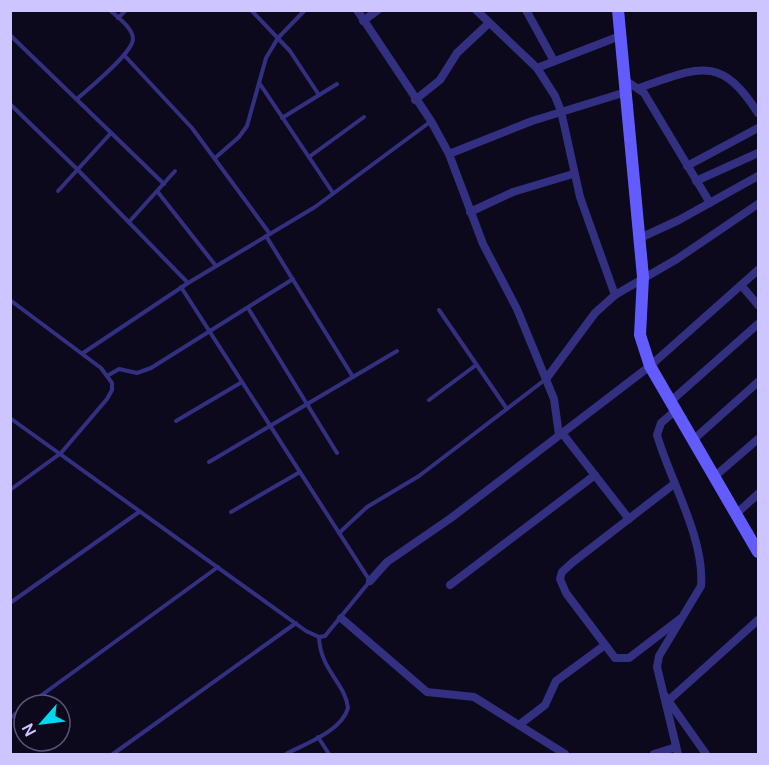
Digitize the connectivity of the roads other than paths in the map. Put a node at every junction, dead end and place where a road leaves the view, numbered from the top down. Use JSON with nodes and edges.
{"nodes":[{"id":1,"x":110,"y":10,"type":"edge"},
{"id":2,"x":126,"y":10,"type":"edge"},
{"id":3,"x":251,"y":10,"type":"edge"},
{"id":4,"x":305,"y":10,"type":"edge"},
{"id":5,"x":357,"y":10,"type":"edge"},
{"id":6,"x":378,"y":10,"type":"edge"},
{"id":7,"x":476,"y":10,"type":"edge"},
{"id":8,"x":526,"y":10,"type":"edge"},
{"id":9,"x":618,"y":10,"type":"edge"},
{"id":10,"x":118,"y":18,"type":"junction"},
{"id":11,"x":363,"y":21,"type":"junction"},
{"id":12,"x":489,"y":23,"type":"junction"},
{"id":13,"x":10,"y":35,"type":"edge"},
{"id":14,"x":621,"y":36,"type":"junction"},
{"id":15,"x":278,"y":38,"type":"junction"},
{"id":16,"x":124,"y":55,"type":"junction"},
{"id":17,"x":555,"y":61,"type":"junction"},
{"id":18,"x":537,"y":68,"type":"junction"},
{"id":19,"x":259,"y":84,"type":"junction"},
{"id":20,"x":337,"y":84,"type":"dead end"},
{"id":21,"x":625,"y":86,"type":"junction"},
{"id":22,"x":639,"y":88,"type":"junction"},
{"id":23,"x":319,"y":95,"type":"junction"},
{"id":24,"x":77,"y":99,"type":"junction"},
{"id":25,"x":415,"y":100,"type":"junction"},
{"id":26,"x":10,"y":104,"type":"edge"},
{"id":27,"x":561,"y":111,"type":"junction"},
{"id":28,"x":759,"y":113,"type":"edge"},
{"id":29,"x":364,"y":117,"type":"dead end"},
{"id":30,"x":282,"y":118,"type":"junction"},
{"id":31,"x":431,"y":122,"type":"junction"},
{"id":32,"x":759,"y":128,"type":"edge"},
{"id":33,"x":111,"y":133,"type":"junction"},
{"id":34,"x":759,"y":153,"type":"edge"},
{"id":35,"x":448,"y":154,"type":"junction"},
{"id":36,"x":309,"y":157,"type":"junction"},
{"id":37,"x":215,"y":158,"type":"junction"},
{"id":38,"x":687,"y":166,"type":"junction"},
{"id":39,"x":77,"y":169,"type":"junction"},
{"id":40,"x":176,"y":171,"type":"dead end"},
{"id":41,"x":573,"y":174,"type":"junction"},
{"id":42,"x":759,"y":176,"type":"edge"},
{"id":43,"x":696,"y":181,"type":"junction"},
{"id":44,"x":164,"y":184,"type":"junction"},
{"id":45,"x":58,"y":191,"type":"dead end"},
{"id":46,"x":158,"y":191,"type":"junction"},
{"id":47,"x":333,"y":193,"type":"junction"},
{"id":48,"x":710,"y":203,"type":"junction"},
{"id":49,"x":759,"y":204,"type":"edge"},
{"id":50,"x":470,"y":212,"type":"junction"},
{"id":51,"x":129,"y":222,"type":"junction"},
{"id":52,"x":268,"y":235,"type":"junction"},
{"id":53,"x":639,"y":238,"type":"junction"},
{"id":54,"x":216,"y":266,"type":"junction"},
{"id":55,"x":759,"y":270,"type":"edge"},
{"id":56,"x":643,"y":278,"type":"junction"},
{"id":57,"x":292,"y":279,"type":"junction"},
{"id":58,"x":188,"y":283,"type":"junction"},
{"id":59,"x":741,"y":285,"type":"junction"},
{"id":60,"x":181,"y":287,"type":"junction"},
{"id":61,"x":615,"y":295,"type":"junction"},
{"id":62,"x":10,"y":300,"type":"edge"},
{"id":63,"x":759,"y":305,"type":"edge"},
{"id":64,"x":248,"y":308,"type":"junction"},
{"id":65,"x":439,"y":310,"type":"dead end"},
{"id":66,"x":759,"y":324,"type":"edge"},
{"id":67,"x":210,"y":332,"type":"junction"},
{"id":68,"x":397,"y":351,"type":"dead end"},
{"id":69,"x":83,"y":354,"type":"junction"},
{"id":70,"x":476,"y":365,"type":"junction"},
{"id":71,"x":650,"y":366,"type":"junction"},
{"id":72,"x":108,"y":376,"type":"junction"},
{"id":73,"x":353,"y":377,"type":"junction"},
{"id":74,"x":546,"y":379,"type":"junction"},
{"id":75,"x":242,"y":382,"type":"junction"},
{"id":76,"x":759,"y":382,"type":"edge"},
{"id":77,"x":429,"y":400,"type":"dead end"},
{"id":78,"x":307,"y":404,"type":"junction"},
{"id":79,"x":673,"y":406,"type":"junction"},
{"id":80,"x":507,"y":409,"type":"junction"},
{"id":81,"x":10,"y":418,"type":"edge"},
{"id":82,"x":176,"y":422,"type":"dead end"},
{"id":83,"x":270,"y":426,"type":"junction"},
{"id":84,"x":561,"y":434,"type":"junction"},
{"id":85,"x":759,"y":439,"type":"edge"},
{"id":86,"x":693,"y":440,"type":"junction"},
{"id":87,"x":61,"y":453,"type":"junction"},
{"id":88,"x":337,"y":453,"type":"dead end"},
{"id":89,"x":209,"y":462,"type":"dead end"},
{"id":90,"x":300,"y":472,"type":"junction"},
{"id":91,"x":595,"y":476,"type":"junction"},
{"id":92,"x":714,"y":477,"type":"junction"},
{"id":93,"x":674,"y":484,"type":"junction"},
{"id":94,"x":10,"y":490,"type":"edge"},
{"id":95,"x":759,"y":494,"type":"edge"},
{"id":96,"x":139,"y":512,"type":"junction"},
{"id":97,"x":231,"y":512,"type":"dead end"},
{"id":98,"x":736,"y":514,"type":"junction"},
{"id":99,"x":628,"y":519,"type":"junction"},
{"id":100,"x":339,"y":533,"type":"junction"},
{"id":101,"x":759,"y":552,"type":"edge"},
{"id":102,"x":218,"y":567,"type":"junction"},
{"id":103,"x":370,"y":581,"type":"junction"},
{"id":104,"x":450,"y":585,"type":"dead end"},
{"id":105,"x":10,"y":603,"type":"edge"},
{"id":106,"x":687,"y":613,"type":"junction"},
{"id":107,"x":341,"y":618,"type":"junction"},
{"id":108,"x":759,"y":620,"type":"edge"},
{"id":109,"x":296,"y":623,"type":"junction"},
{"id":110,"x":319,"y":637,"type":"junction"},
{"id":111,"x":604,"y":645,"type":"junction"},
{"id":112,"x":662,"y":692,"type":"junction"},
{"id":113,"x":45,"y":693,"type":"edge"},
{"id":114,"x":669,"y":700,"type":"junction"},
{"id":115,"x":519,"y":725,"type":"junction"},
{"id":116,"x":318,"y":737,"type":"junction"},
{"id":117,"x":677,"y":751,"type":"edge"},
{"id":118,"x":113,"y":754,"type":"edge"},
{"id":119,"x":286,"y":754,"type":"edge"},
{"id":120,"x":329,"y":754,"type":"edge"},
{"id":121,"x":565,"y":754,"type":"edge"},
{"id":122,"x":654,"y":754,"type":"edge"},
{"id":123,"x":706,"y":754,"type":"edge"}],
"edges":[{"from":1,"to":10,"type":"lane"},
{"from":2,"to":10,"type":"lane"},
{"from":3,"to":15,"type":"lane"},
{"from":4,"to":15,"type":"lane"},
{"from":5,"to":11,"type":"street"},
{"from":6,"to":11,"type":"street"},
{"from":7,"to":12,"type":"street"},
{"from":8,"to":17,"type":"street"},
{"from":9,"to":14,"type":"street"},
{"from":10,"to":16,"type":"lane"},
{"from":11,"to":25,"type":"street"},
{"from":12,"to":18,"type":"street"},
{"from":12,"to":25,"type":"street"},
{"from":13,"to":24,"type":"lane"},
{"from":14,"to":17,"type":"street"},
{"from":14,"to":21,"type":"street"},
{"from":15,"to":19,"type":"lane"},
{"from":15,"to":23,"type":"lane"},
{"from":16,"to":24,"type":"lane"},
{"from":16,"to":37,"type":"lane"},
{"from":17,"to":18,"type":"street"},
{"from":18,"to":27,"type":"street"},
{"from":19,"to":30,"type":"lane"},
{"from":19,"to":37,"type":"lane"},
{"from":20,"to":23,"type":"lane"},
{"from":21,"to":22,"type":"street"},
{"from":21,"to":27,"type":"street"},
{"from":21,"to":53,"type":"street"},
{"from":22,"to":28,"type":"street"},
{"from":22,"to":38,"type":"street"},
{"from":23,"to":30,"type":"lane"},
{"from":24,"to":33,"type":"lane"},
{"from":25,"to":31,"type":"street"},
{"from":26,"to":39,"type":"lane"},
{"from":27,"to":35,"type":"street"},
{"from":27,"to":41,"type":"street"},
{"from":29,"to":36,"type":"lane"},
{"from":30,"to":36,"type":"lane"},
{"from":31,"to":35,"type":"street"},
{"from":31,"to":47,"type":"lane"},
{"from":32,"to":38,"type":"street"},
{"from":33,"to":39,"type":"lane"},
{"from":33,"to":44,"type":"lane"},
{"from":34,"to":43,"type":"street"},
{"from":35,"to":50,"type":"street"},
{"from":36,"to":47,"type":"lane"},
{"from":37,"to":52,"type":"lane"},
{"from":38,"to":43,"type":"street"},
{"from":39,"to":45,"type":"lane"},
{"from":39,"to":51,"type":"lane"},
{"from":40,"to":44,"type":"lane"},
{"from":41,"to":50,"type":"street"},
{"from":41,"to":61,"type":"street"},
{"from":42,"to":48,"type":"street"},
{"from":43,"to":48,"type":"street"},
{"from":44,"to":46,"type":"lane"},
{"from":46,"to":51,"type":"lane"},
{"from":46,"to":54,"type":"lane"},
{"from":47,"to":52,"type":"lane"},
{"from":48,"to":53,"type":"street"},
{"from":49,"to":56,"type":"street"},
{"from":50,"to":74,"type":"street"},
{"from":51,"to":58,"type":"lane"},
{"from":52,"to":54,"type":"lane"},
{"from":52,"to":57,"type":"lane"},
{"from":53,"to":56,"type":"street"},
{"from":54,"to":58,"type":"lane"},
{"from":55,"to":59,"type":"street"},
{"from":56,"to":61,"type":"street"},
{"from":56,"to":71,"type":"street"},
{"from":57,"to":64,"type":"lane"},
{"from":57,"to":73,"type":"lane"},
{"from":58,"to":60,"type":"lane"},
{"from":59,"to":63,"type":"street"},
{"from":59,"to":71,"type":"street"},
{"from":60,"to":67,"type":"lane"},
{"from":60,"to":69,"type":"lane"},
{"from":61,"to":74,"type":"street"},
{"from":62,"to":69,"type":"lane"},
{"from":64,"to":67,"type":"lane"},
{"from":64,"to":78,"type":"lane"},
{"from":65,"to":70,"type":"lane"},
{"from":66,"to":79,"type":"street"},
{"from":67,"to":72,"type":"lane"},
{"from":67,"to":75,"type":"lane"},
{"from":68,"to":73,"type":"lane"},
{"from":69,"to":72,"type":"lane"},
{"from":70,"to":77,"type":"lane"},
{"from":70,"to":80,"type":"lane"},
{"from":71,"to":79,"type":"street"},
{"from":71,"to":84,"type":"street"},
{"from":72,"to":87,"type":"lane"},
{"from":73,"to":78,"type":"lane"},
{"from":74,"to":80,"type":"lane"},
{"from":74,"to":84,"type":"street"},
{"from":75,"to":82,"type":"lane"},
{"from":75,"to":83,"type":"lane"},
{"from":76,"to":86,"type":"street"},
{"from":78,"to":83,"type":"lane"},
{"from":78,"to":88,"type":"lane"},
{"from":79,"to":86,"type":"street"},
{"from":79,"to":93,"type":"street"},
{"from":80,"to":100,"type":"lane"},
{"from":81,"to":87,"type":"lane"},
{"from":83,"to":89,"type":"lane"},
{"from":83,"to":90,"type":"lane"},
{"from":84,"to":91,"type":"street"},
{"from":84,"to":103,"type":"street"},
{"from":85,"to":92,"type":"street"},
{"from":86,"to":92,"type":"street"},
{"from":87,"to":94,"type":"lane"},
{"from":87,"to":96,"type":"lane"},
{"from":90,"to":97,"type":"lane"},
{"from":90,"to":100,"type":"lane"},
{"from":91,"to":99,"type":"street"},
{"from":91,"to":104,"type":"street"},
{"from":92,"to":98,"type":"street"},
{"from":93,"to":99,"type":"street"},
{"from":93,"to":106,"type":"street"},
{"from":95,"to":98,"type":"street"},
{"from":96,"to":102,"type":"lane"},
{"from":96,"to":105,"type":"lane"},
{"from":98,"to":101,"type":"street"},
{"from":99,"to":111,"type":"street"},
{"from":100,"to":103,"type":"lane"},
{"from":102,"to":109,"type":"lane"},
{"from":102,"to":113,"type":"lane"},
{"from":103,"to":107,"type":"lane"},
{"from":106,"to":111,"type":"street"},
{"from":106,"to":112,"type":"street"},
{"from":107,"to":110,"type":"lane"},
{"from":107,"to":115,"type":"street"},
{"from":108,"to":114,"type":"street"},
{"from":109,"to":110,"type":"lane"},
{"from":109,"to":118,"type":"lane"},
{"from":110,"to":116,"type":"lane"},
{"from":111,"to":115,"type":"street"},
{"from":112,"to":114,"type":"street"},
{"from":112,"to":117,"type":"street"},
{"from":114,"to":123,"type":"street"},
{"from":115,"to":121,"type":"street"},
{"from":116,"to":119,"type":"lane"},
{"from":116,"to":120,"type":"lane"},
{"from":117,"to":122,"type":"street"}]}
